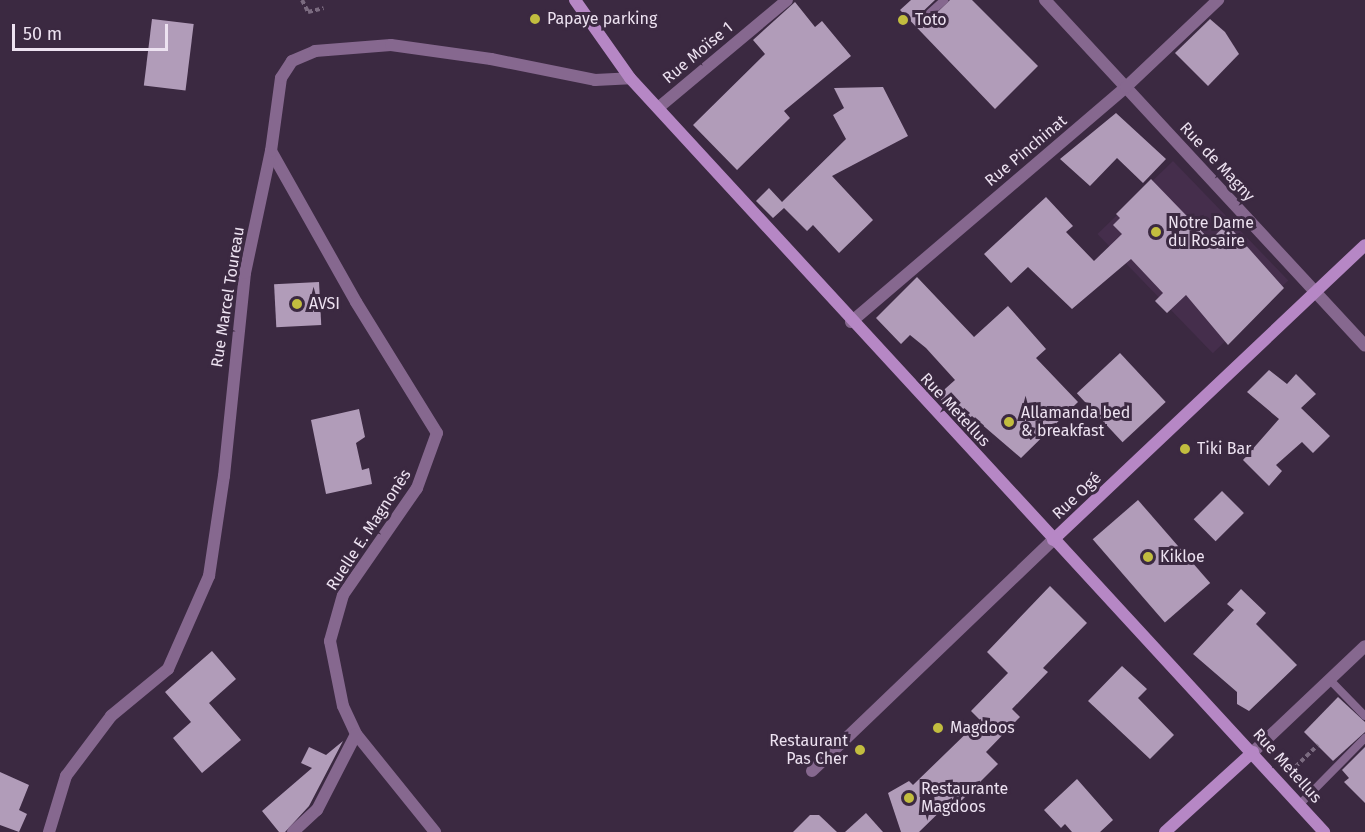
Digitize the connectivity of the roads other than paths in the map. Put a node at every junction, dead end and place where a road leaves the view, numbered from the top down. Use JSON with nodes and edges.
{"nodes":[{"id":1,"x":575,"y":0,"type":"edge"},
{"id":2,"x":787,"y":0,"type":"edge"},
{"id":3,"x":944,"y":0,"type":"edge"},
{"id":4,"x":1045,"y":0,"type":"edge"},
{"id":5,"x":1218,"y":0,"type":"edge"},
{"id":6,"x":922,"y":20,"type":"dead end"},
{"id":7,"x":630,"y":78,"type":"junction"},
{"id":8,"x":1126,"y":87,"type":"junction"},
{"id":9,"x":658,"y":108,"type":"junction"},
{"id":10,"x":271,"y":151,"type":"junction"},
{"id":11,"x":1365,"y":245,"type":"edge"},
{"id":12,"x":1315,"y":293,"type":"junction"},
{"id":13,"x":851,"y":321,"type":"junction"},
{"id":14,"x":1365,"y":346,"type":"edge"},
{"id":15,"x":1053,"y":540,"type":"junction"},
{"id":16,"x":1365,"y":646,"type":"edge"},
{"id":17,"x":1330,"y":680,"type":"junction"},
{"id":18,"x":1365,"y":716,"type":"edge"},
{"id":19,"x":356,"y":734,"type":"junction"},
{"id":20,"x":1365,"y":738,"type":"edge"},
{"id":21,"x":1253,"y":752,"type":"junction"},
{"id":22,"x":812,"y":771,"type":"dead end"},
{"id":23,"x":1300,"y":804,"type":"junction"},
{"id":24,"x":49,"y":832,"type":"edge"},
{"id":25,"x":293,"y":832,"type":"edge"},
{"id":26,"x":435,"y":832,"type":"edge"},
{"id":27,"x":1165,"y":832,"type":"edge"},
{"id":28,"x":1324,"y":832,"type":"edge"}],
"edges":[{"from":1,"to":7,"type":"street","name":"Rue Metellus"},
{"from":2,"to":9,"type":"street","name":"Rue Moïse 1"},
{"from":3,"to":6,"type":"lane"},
{"from":4,"to":8,"type":"street","name":"Rue de Magny"},
{"from":5,"to":8,"type":"street","name":"Rue Pinchinat"},
{"from":7,"to":9,"type":"street","name":"Rue Metellus"},
{"from":7,"to":10,"type":"street","name":"Rue Marcel Toureau"},
{"from":8,"to":12,"type":"street","name":"Rue de Magny"},
{"from":8,"to":13,"type":"street","name":"Rue Pinchinat"},
{"from":9,"to":13,"type":"street","name":"Rue Metellus"},
{"from":10,"to":19,"type":"street","name":"Ruelle E. Magnonès"},
{"from":10,"to":24,"type":"street","name":"Rue Marcel Toureau"},
{"from":11,"to":12,"type":"street","name":"Rue Ogé"},
{"from":12,"to":14,"type":"street","name":"Rue de Magny"},
{"from":12,"to":15,"type":"street","name":"Rue Ogé"},
{"from":13,"to":15,"type":"street","name":"Rue Metellus"},
{"from":15,"to":21,"type":"street","name":"Rue Metellus"},
{"from":15,"to":22,"type":"street","name":"Rue Ogé"},
{"from":16,"to":17,"type":"street"},
{"from":17,"to":18,"type":"lane"},
{"from":17,"to":21,"type":"street"},
{"from":19,"to":25,"type":"street"},
{"from":19,"to":26,"type":"street","name":"Ruelle E. Magnonès"},
{"from":20,"to":23,"type":"lane"},
{"from":21,"to":23,"type":"street","name":"Rue Metellus"},
{"from":21,"to":27,"type":"street"},
{"from":23,"to":28,"type":"street","name":"Rue Metellus"}]}
